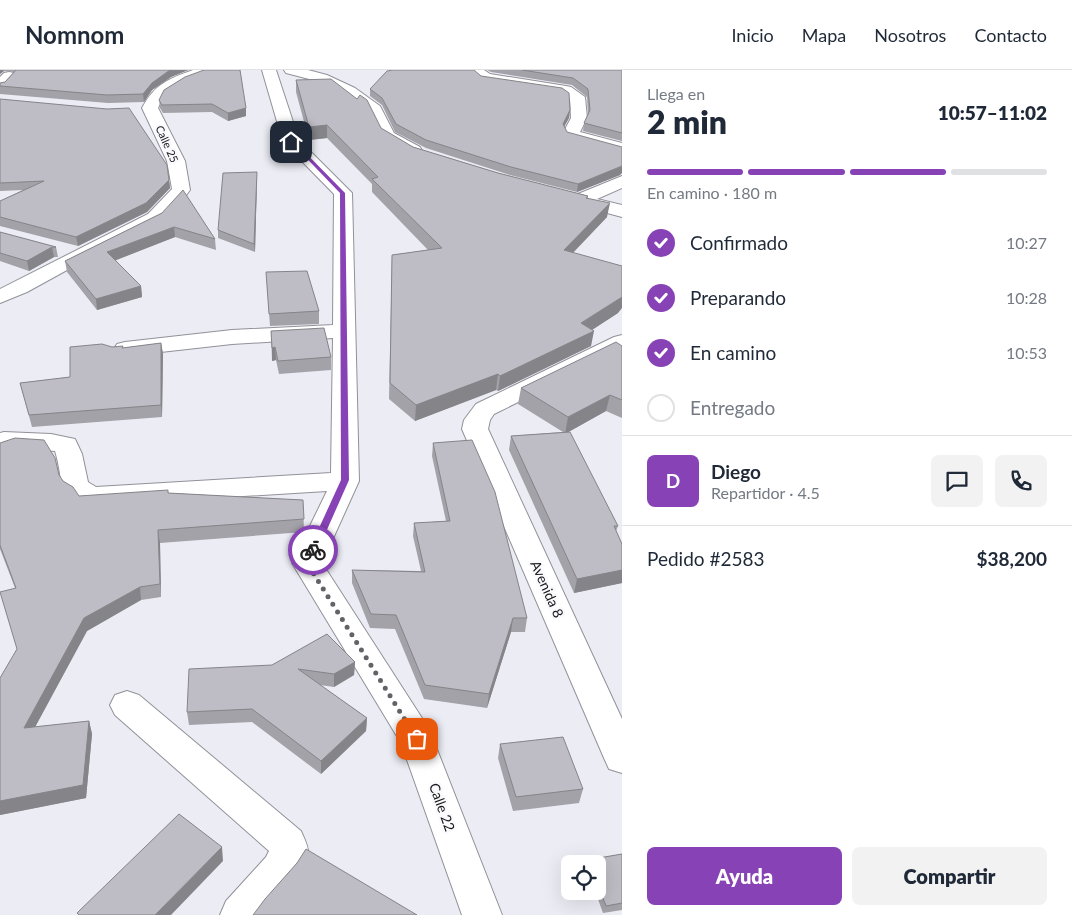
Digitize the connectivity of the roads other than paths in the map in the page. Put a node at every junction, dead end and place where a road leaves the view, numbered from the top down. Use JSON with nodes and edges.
{"nodes":[{"id":1,"x":206,"y":70,"type":"edge"},
{"id":2,"x":269,"y":70,"type":"edge"},
{"id":3,"x":291,"y":70,"type":"edge"},
{"id":4,"x":474,"y":70,"type":"edge"},
{"id":5,"x":622,"y":148,"type":"edge"},
{"id":6,"x":428,"y":157,"type":"edge"},
{"id":7,"x":622,"y":181,"type":"edge"},
{"id":8,"x":560,"y":195,"type":"edge"},
{"id":9,"x":579,"y":200,"type":"junction"},
{"id":10,"x":622,"y":211,"type":"edge"},
{"id":11,"x":53,"y":247,"type":"edge"},
{"id":12,"x":80,"y":254,"type":"junction"},
{"id":13,"x":0,"y":297,"type":"edge"},
{"id":14,"x":345,"y":331,"type":"junction"},
{"id":15,"x":622,"y":342,"type":"edge"},
{"id":16,"x":114,"y":350,"type":"edge"},
{"id":17,"x":4,"y":440,"type":"edge"},
{"id":18,"x":345,"y":480,"type":"junction"},
{"id":19,"x":127,"y":705,"type":"dead end"},
{"id":20,"x":622,"y":758,"type":"edge"},
{"id":21,"x":240,"y":915,"type":"edge"},
{"id":22,"x":482,"y":915,"type":"edge"}],
"edges":[{"from":1,"to":12,"type":"street","name":"Calle 25"},
{"from":2,"to":14,"type":"street","name":"Calle 22"},
{"from":3,"to":6,"type":"street"},
{"from":4,"to":5,"type":"street"},
{"from":7,"to":9,"type":"street"},
{"from":8,"to":9,"type":"street"},
{"from":9,"to":10,"type":"street"},
{"from":11,"to":12,"type":"street"},
{"from":12,"to":13,"type":"street","name":"Calle 25"},
{"from":14,"to":16,"type":"street"},
{"from":14,"to":18,"type":"street","name":"Calle 22"},
{"from":15,"to":20,"type":"street","name":"Avenida 8"},
{"from":17,"to":18,"type":"street"},
{"from":18,"to":22,"type":"street","name":"Calle 22"},
{"from":19,"to":21,"type":"street"}]}
